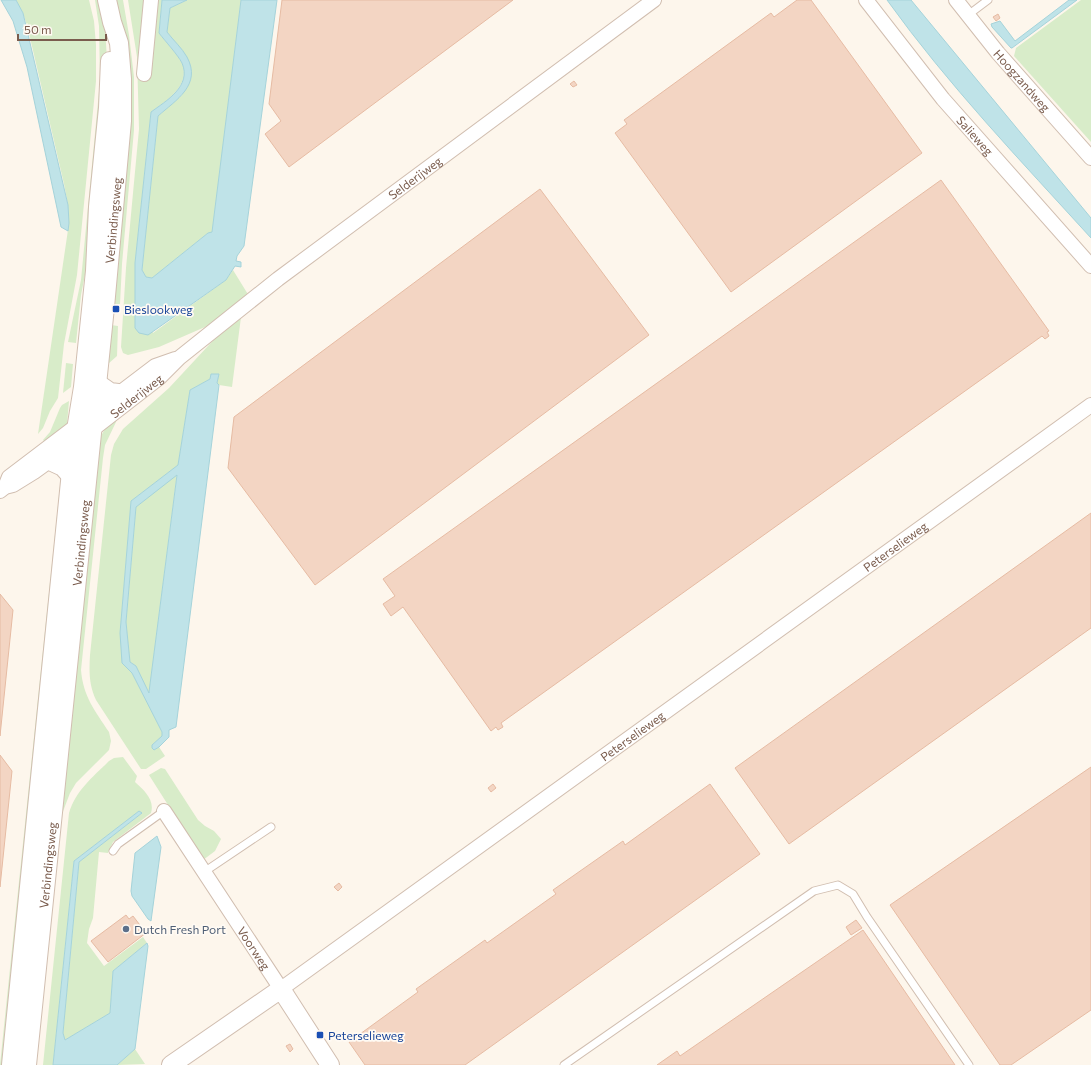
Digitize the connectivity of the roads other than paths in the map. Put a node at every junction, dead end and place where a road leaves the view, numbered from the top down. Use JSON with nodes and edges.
{"nodes":[{"id":1,"x":107,"y":0,"type":"edge"},
{"id":2,"x":151,"y":0,"type":"edge"},
{"id":3,"x":654,"y":0,"type":"edge"},
{"id":4,"x":866,"y":0,"type":"edge"},
{"id":5,"x":956,"y":0,"type":"edge"},
{"id":6,"x":988,"y":0,"type":"edge"},
{"id":7,"x":968,"y":15,"type":"junction"},
{"id":8,"x":112,"y":22,"type":"junction"},
{"id":9,"x":144,"y":74,"type":"dead end"},
{"id":10,"x":1091,"y":158,"type":"edge"},
{"id":11,"x":1091,"y":266,"type":"edge"},
{"id":12,"x":179,"y":358,"type":"junction"},
{"id":13,"x":97,"y":383,"type":"junction"},
{"id":14,"x":118,"y":393,"type":"junction"},
{"id":15,"x":1091,"y":405,"type":"edge"},
{"id":16,"x":94,"y":412,"type":"junction"},
{"id":17,"x":85,"y":427,"type":"junction"},
{"id":18,"x":74,"y":442,"type":"junction"},
{"id":19,"x":50,"y":461,"type":"junction"},
{"id":20,"x":71,"y":476,"type":"junction"},
{"id":21,"x":2,"y":489,"type":"edge"},
{"id":22,"x":164,"y":811,"type":"joint"},
{"id":23,"x":271,"y":827,"type":"dead end"},
{"id":24,"x":113,"y":851,"type":"dead end"},
{"id":25,"x":204,"y":872,"type":"junction"},
{"id":26,"x":281,"y":989,"type":"junction"},
{"id":27,"x":11,"y":1065,"type":"edge"},
{"id":28,"x":27,"y":1065,"type":"edge"},
{"id":29,"x":171,"y":1065,"type":"edge"},
{"id":30,"x":330,"y":1065,"type":"edge"},
{"id":31,"x":564,"y":1065,"type":"edge"},
{"id":32,"x":969,"y":1065,"type":"edge"}],
"edges":[{"from":1,"to":8,"type":"street","name":"Verbindingsweg"},
{"from":2,"to":9,"type":"street"},
{"from":3,"to":12,"type":"street","name":"Selderijweg"},
{"from":4,"to":11,"type":"street","name":"Salieweg"},
{"from":5,"to":7,"type":"street","name":"Hoogzandweg"},
{"from":6,"to":7,"type":"lane"},
{"from":7,"to":10,"type":"street","name":"Hoogzandweg"},
{"from":8,"to":13,"type":"street","name":"Verbindingsweg"},
{"from":8,"to":17,"type":"street","name":"Verbindingsweg"},
{"from":12,"to":14,"type":"street","name":"Selderijweg"},
{"from":12,"to":17,"type":"street","name":"Selderijweg"},
{"from":13,"to":14,"type":"street"},
{"from":13,"to":16,"type":"street","name":"Verbindingsweg"},
{"from":14,"to":16,"type":"street","name":"Selderijweg"},
{"from":15,"to":26,"type":"street","name":"Peterselieweg"},
{"from":16,"to":17,"type":"street","name":"Verbindingsweg"},
{"from":17,"to":18,"type":"street","name":"Verbindingsweg"},
{"from":17,"to":21,"type":"street"},
{"from":17,"to":28,"type":"street","name":"Verbindingsweg"},
{"from":18,"to":19,"type":"street"},
{"from":18,"to":20,"type":"street","name":"Verbindingsweg"},
{"from":19,"to":20,"type":"street"},
{"from":19,"to":21,"type":"street"},
{"from":20,"to":27,"type":"street","name":"Verbindingsweg"},
{"from":22,"to":24,"type":"lane"},
{"from":22,"to":25,"type":"street","name":"Voorweg"},
{"from":23,"to":25,"type":"lane"},
{"from":25,"to":26,"type":"street","name":"Voorweg"},
{"from":26,"to":29,"type":"street","name":"Peterselieweg"},
{"from":26,"to":30,"type":"street","name":"Voorweg"},
{"from":31,"to":32,"type":"lane"}]}
